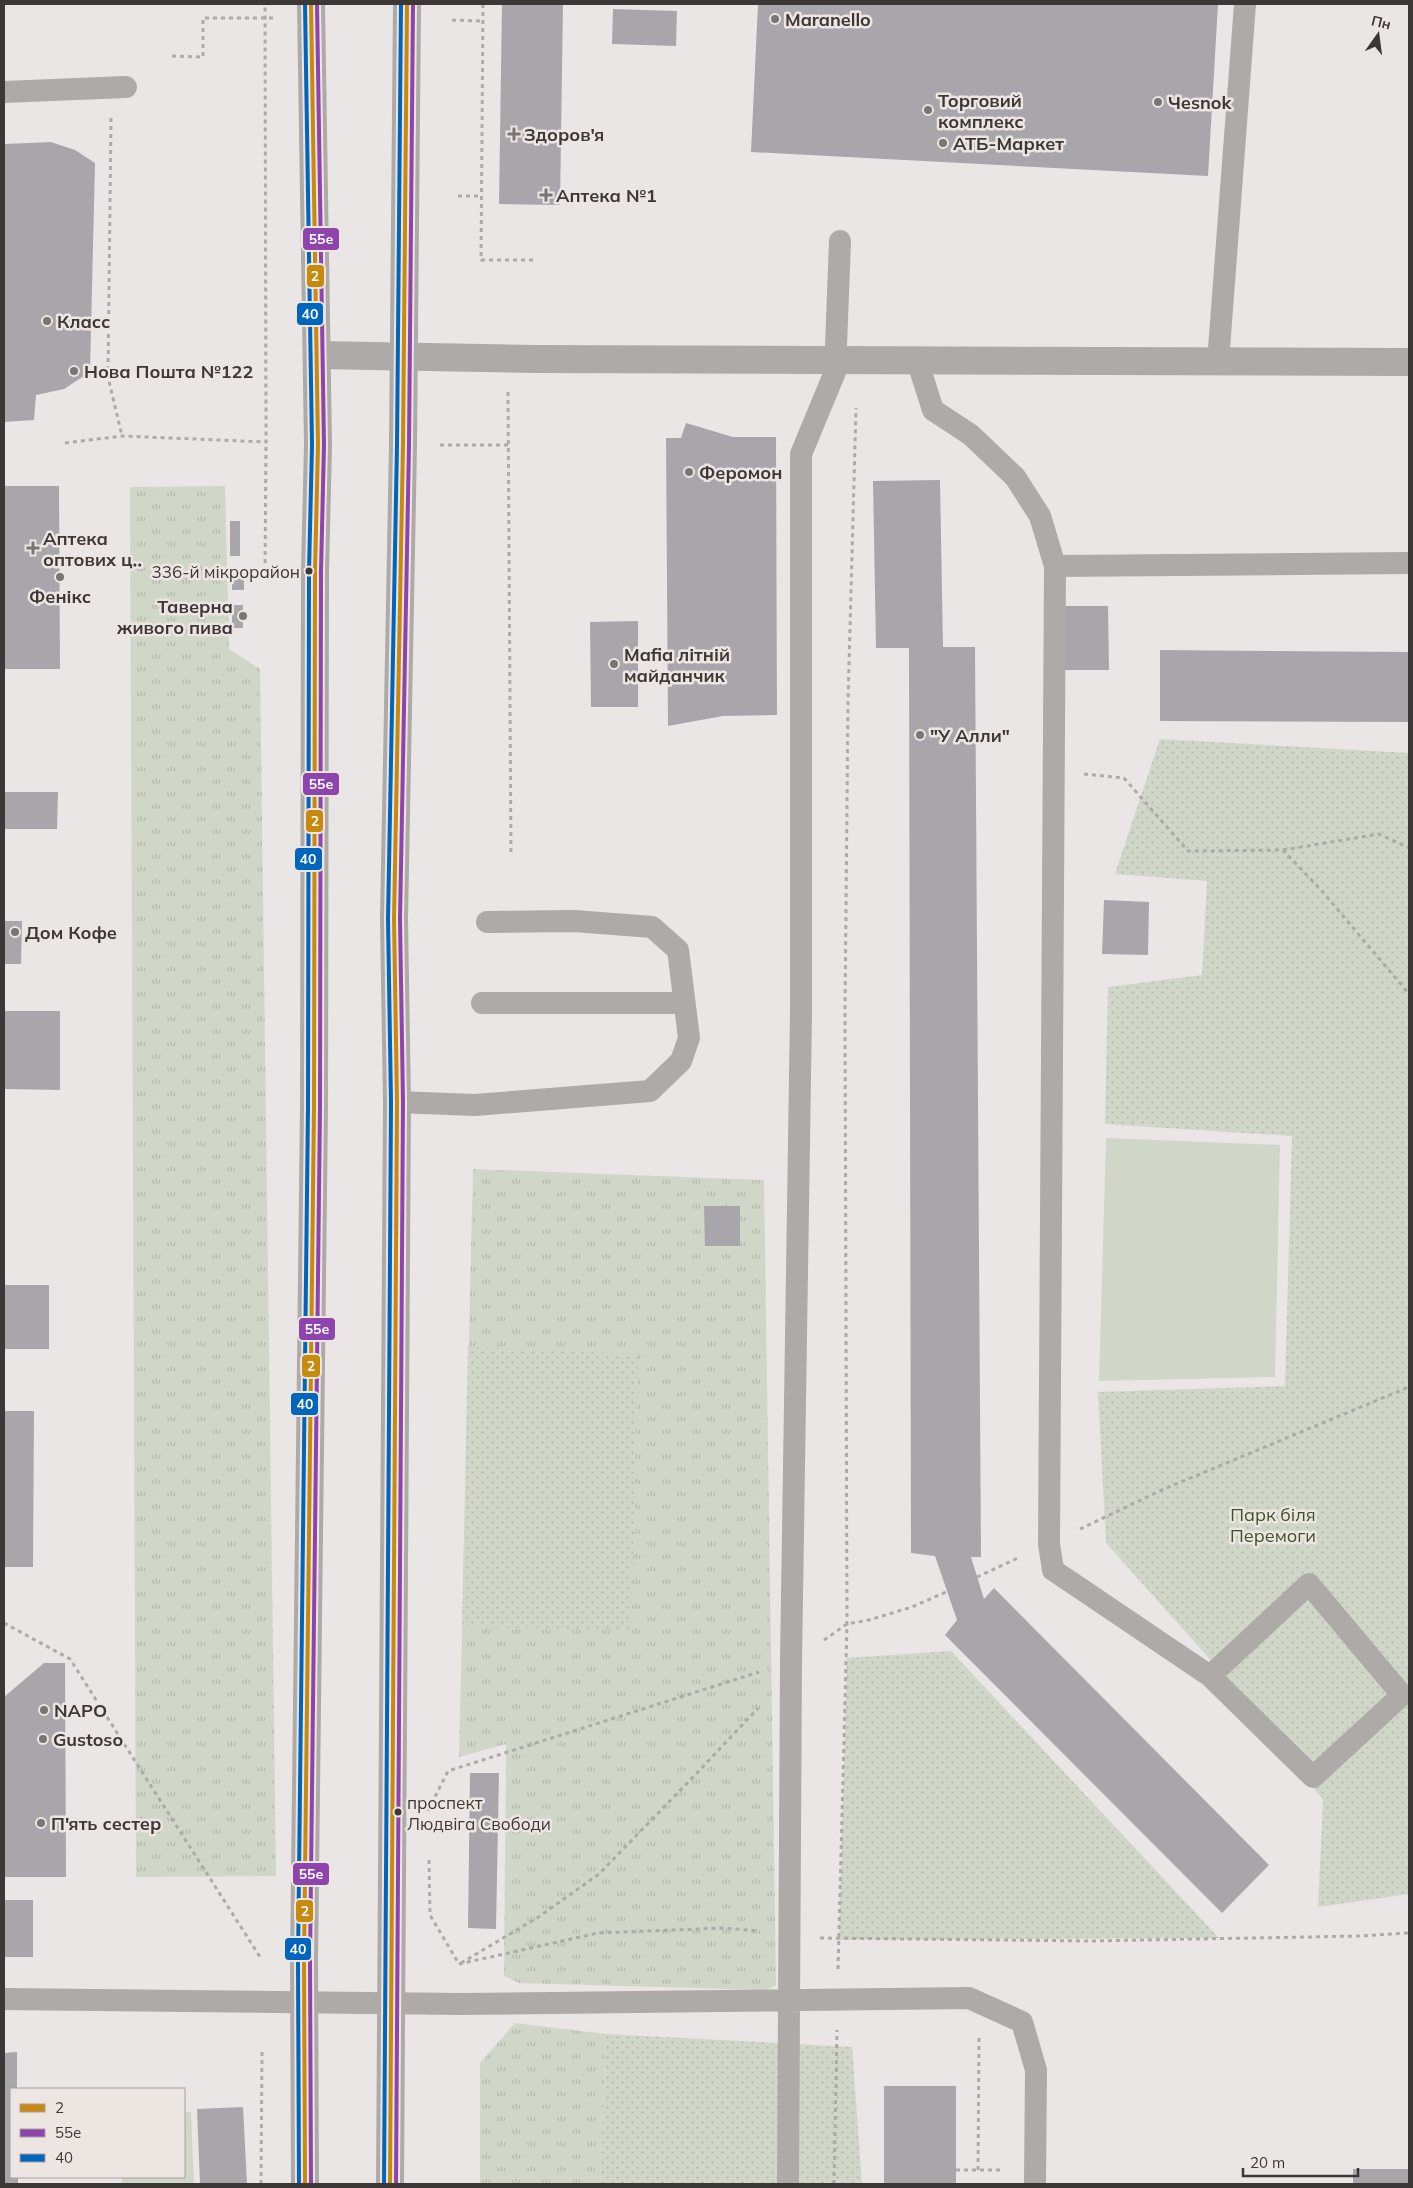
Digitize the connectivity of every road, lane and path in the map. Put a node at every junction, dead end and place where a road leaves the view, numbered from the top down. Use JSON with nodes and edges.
{"nodes":[{"id":1,"x":266,"y":4,"type":"edge"},
{"id":2,"x":311,"y":4,"type":"edge"},
{"id":3,"x":407,"y":4,"type":"edge"},
{"id":4,"x":483,"y":4,"type":"edge"},
{"id":5,"x":1245,"y":4,"type":"edge"},
{"id":6,"x":275,"y":18,"type":"dead end"},
{"id":7,"x":266,"y":19,"type":"junction"},
{"id":8,"x":452,"y":20,"type":"dead end"},
{"id":9,"x":483,"y":21,"type":"junction"},
{"id":10,"x":172,"y":56,"type":"dead end"},
{"id":11,"x":119,"y":88,"type":"joint"},
{"id":12,"x":4,"y":92,"type":"edge"},
{"id":13,"x":458,"y":196,"type":"dead end"},
{"id":14,"x":482,"y":196,"type":"junction"},
{"id":15,"x":840,"y":241,"type":"dead end"},
{"id":16,"x":533,"y":260,"type":"dead end"},
{"id":17,"x":317,"y":356,"type":"junction"},
{"id":18,"x":403,"y":358,"type":"junction"},
{"id":19,"x":835,"y":360,"type":"junction"},
{"id":20,"x":917,"y":360,"type":"junction"},
{"id":21,"x":1218,"y":362,"type":"junction"},
{"id":22,"x":1409,"y":362,"type":"edge"},
{"id":23,"x":508,"y":386,"type":"dead end"},
{"id":24,"x":856,"y":402,"type":"dead end"},
{"id":25,"x":122,"y":436,"type":"junction"},
{"id":26,"x":266,"y":442,"type":"junction"},
{"id":27,"x":65,"y":443,"type":"dead end"},
{"id":28,"x":440,"y":445,"type":"dead end"},
{"id":29,"x":508,"y":445,"type":"junction"},
{"id":30,"x":1409,"y":562,"type":"edge"},
{"id":31,"x":1054,"y":566,"type":"junction"},
{"id":32,"x":265,"y":571,"type":"dead end"},
{"id":33,"x":1054,"y":771,"type":"junction"},
{"id":34,"x":1409,"y":848,"type":"edge"},
{"id":35,"x":1283,"y":850,"type":"junction"},
{"id":36,"x":511,"y":854,"type":"dead end"},
{"id":37,"x":487,"y":922,"type":"dead end"},
{"id":38,"x":1409,"y":994,"type":"edge"},
{"id":39,"x":482,"y":1002,"type":"dead end"},
{"id":40,"x":683,"y":1003,"type":"junction"},
{"id":41,"x":397,"y":1102,"type":"junction"},
{"id":42,"x":1409,"y":1387,"type":"edge"},
{"id":43,"x":1049,"y":1544,"type":"junction"},
{"id":44,"x":977,"y":1577,"type":"dead end"},
{"id":45,"x":946,"y":1592,"type":"dead end"},
{"id":46,"x":4,"y":1623,"type":"edge"},
{"id":47,"x":847,"y":1624,"type":"junction"},
{"id":48,"x":792,"y":1662,"type":"junction"},
{"id":49,"x":1210,"y":1676,"type":"junction"},
{"id":50,"x":758,"y":1707,"type":"dead end"},
{"id":51,"x":428,"y":1812,"type":"dead end"},
{"id":52,"x":429,"y":1859,"type":"dead end"},
{"id":53,"x":788,"y":1933,"type":"junction"},
{"id":54,"x":1409,"y":1933,"type":"edge"},
{"id":55,"x":839,"y":1940,"type":"junction"},
{"id":56,"x":262,"y":1960,"type":"dead end"},
{"id":57,"x":459,"y":1964,"type":"junction"},
{"id":58,"x":838,"y":1999,"type":"junction"},
{"id":59,"x":4,"y":2000,"type":"edge"},
{"id":60,"x":790,"y":2000,"type":"junction"},
{"id":61,"x":305,"y":2001,"type":"junction"},
{"id":62,"x":391,"y":2002,"type":"junction"},
{"id":63,"x":980,"y":2030,"type":"dead end"},
{"id":64,"x":262,"y":2051,"type":"dead end"},
{"id":65,"x":956,"y":2170,"type":"dead end"},
{"id":66,"x":261,"y":2184,"type":"edge"},
{"id":67,"x":305,"y":2184,"type":"edge"},
{"id":68,"x":390,"y":2184,"type":"edge"},
{"id":69,"x":788,"y":2184,"type":"edge"},
{"id":70,"x":834,"y":2184,"type":"edge"},
{"id":71,"x":1035,"y":2184,"type":"edge"}],
"edges":[{"from":1,"to":7,"type":"path"},
{"from":2,"to":17,"type":"main road"},
{"from":3,"to":18,"type":"main road"},
{"from":4,"to":9,"type":"path"},
{"from":5,"to":21,"type":"lane"},
{"from":6,"to":7,"type":"path"},
{"from":7,"to":10,"type":"path"},
{"from":7,"to":26,"type":"path"},
{"from":8,"to":9,"type":"path"},
{"from":9,"to":14,"type":"path"},
{"from":11,"to":12,"type":"lane"},
{"from":11,"to":25,"type":"path"},
{"from":13,"to":14,"type":"path"},
{"from":14,"to":16,"type":"path"},
{"from":15,"to":19,"type":"lane"},
{"from":17,"to":18,"type":"street"},
{"from":17,"to":61,"type":"main road"},
{"from":18,"to":19,"type":"street"},
{"from":18,"to":41,"type":"main road"},
{"from":19,"to":20,"type":"street"},
{"from":19,"to":48,"type":"lane"},
{"from":20,"to":21,"type":"street"},
{"from":20,"to":31,"type":"lane"},
{"from":21,"to":22,"type":"street"},
{"from":23,"to":29,"type":"path"},
{"from":24,"to":47,"type":"path"},
{"from":25,"to":26,"type":"path"},
{"from":25,"to":27,"type":"path"},
{"from":26,"to":32,"type":"path"},
{"from":28,"to":29,"type":"path"},
{"from":29,"to":36,"type":"path"},
{"from":30,"to":31,"type":"lane"},
{"from":31,"to":33,"type":"lane"},
{"from":33,"to":35,"type":"path"},
{"from":33,"to":43,"type":"lane"},
{"from":34,"to":35,"type":"path"},
{"from":35,"to":38,"type":"path"},
{"from":37,"to":40,"type":"lane"},
{"from":39,"to":40,"type":"lane"},
{"from":40,"to":41,"type":"lane"},
{"from":41,"to":62,"type":"main road"},
{"from":42,"to":43,"type":"path"},
{"from":43,"to":44,"type":"path"},
{"from":43,"to":49,"type":"lane"},
{"from":45,"to":47,"type":"path"},
{"from":46,"to":56,"type":"path"},
{"from":47,"to":48,"type":"path"},
{"from":47,"to":55,"type":"path"},
{"from":48,"to":51,"type":"path"},
{"from":48,"to":53,"type":"lane"},
{"from":49,"to":49,"type":"lane"},
{"from":50,"to":57,"type":"path"},
{"from":52,"to":57,"type":"path"},
{"from":53,"to":55,"type":"path"},
{"from":53,"to":57,"type":"path"},
{"from":53,"to":60,"type":"lane"},
{"from":54,"to":55,"type":"path"},
{"from":55,"to":58,"type":"path"},
{"from":58,"to":60,"type":"lane"},
{"from":58,"to":70,"type":"path"},
{"from":58,"to":71,"type":"lane"},
{"from":59,"to":61,"type":"lane"},
{"from":60,"to":62,"type":"lane"},
{"from":60,"to":69,"type":"lane"},
{"from":61,"to":62,"type":"lane"},
{"from":61,"to":67,"type":"main road"},
{"from":62,"to":68,"type":"main road"},
{"from":63,"to":65,"type":"path"},
{"from":64,"to":66,"type":"path"}]}
